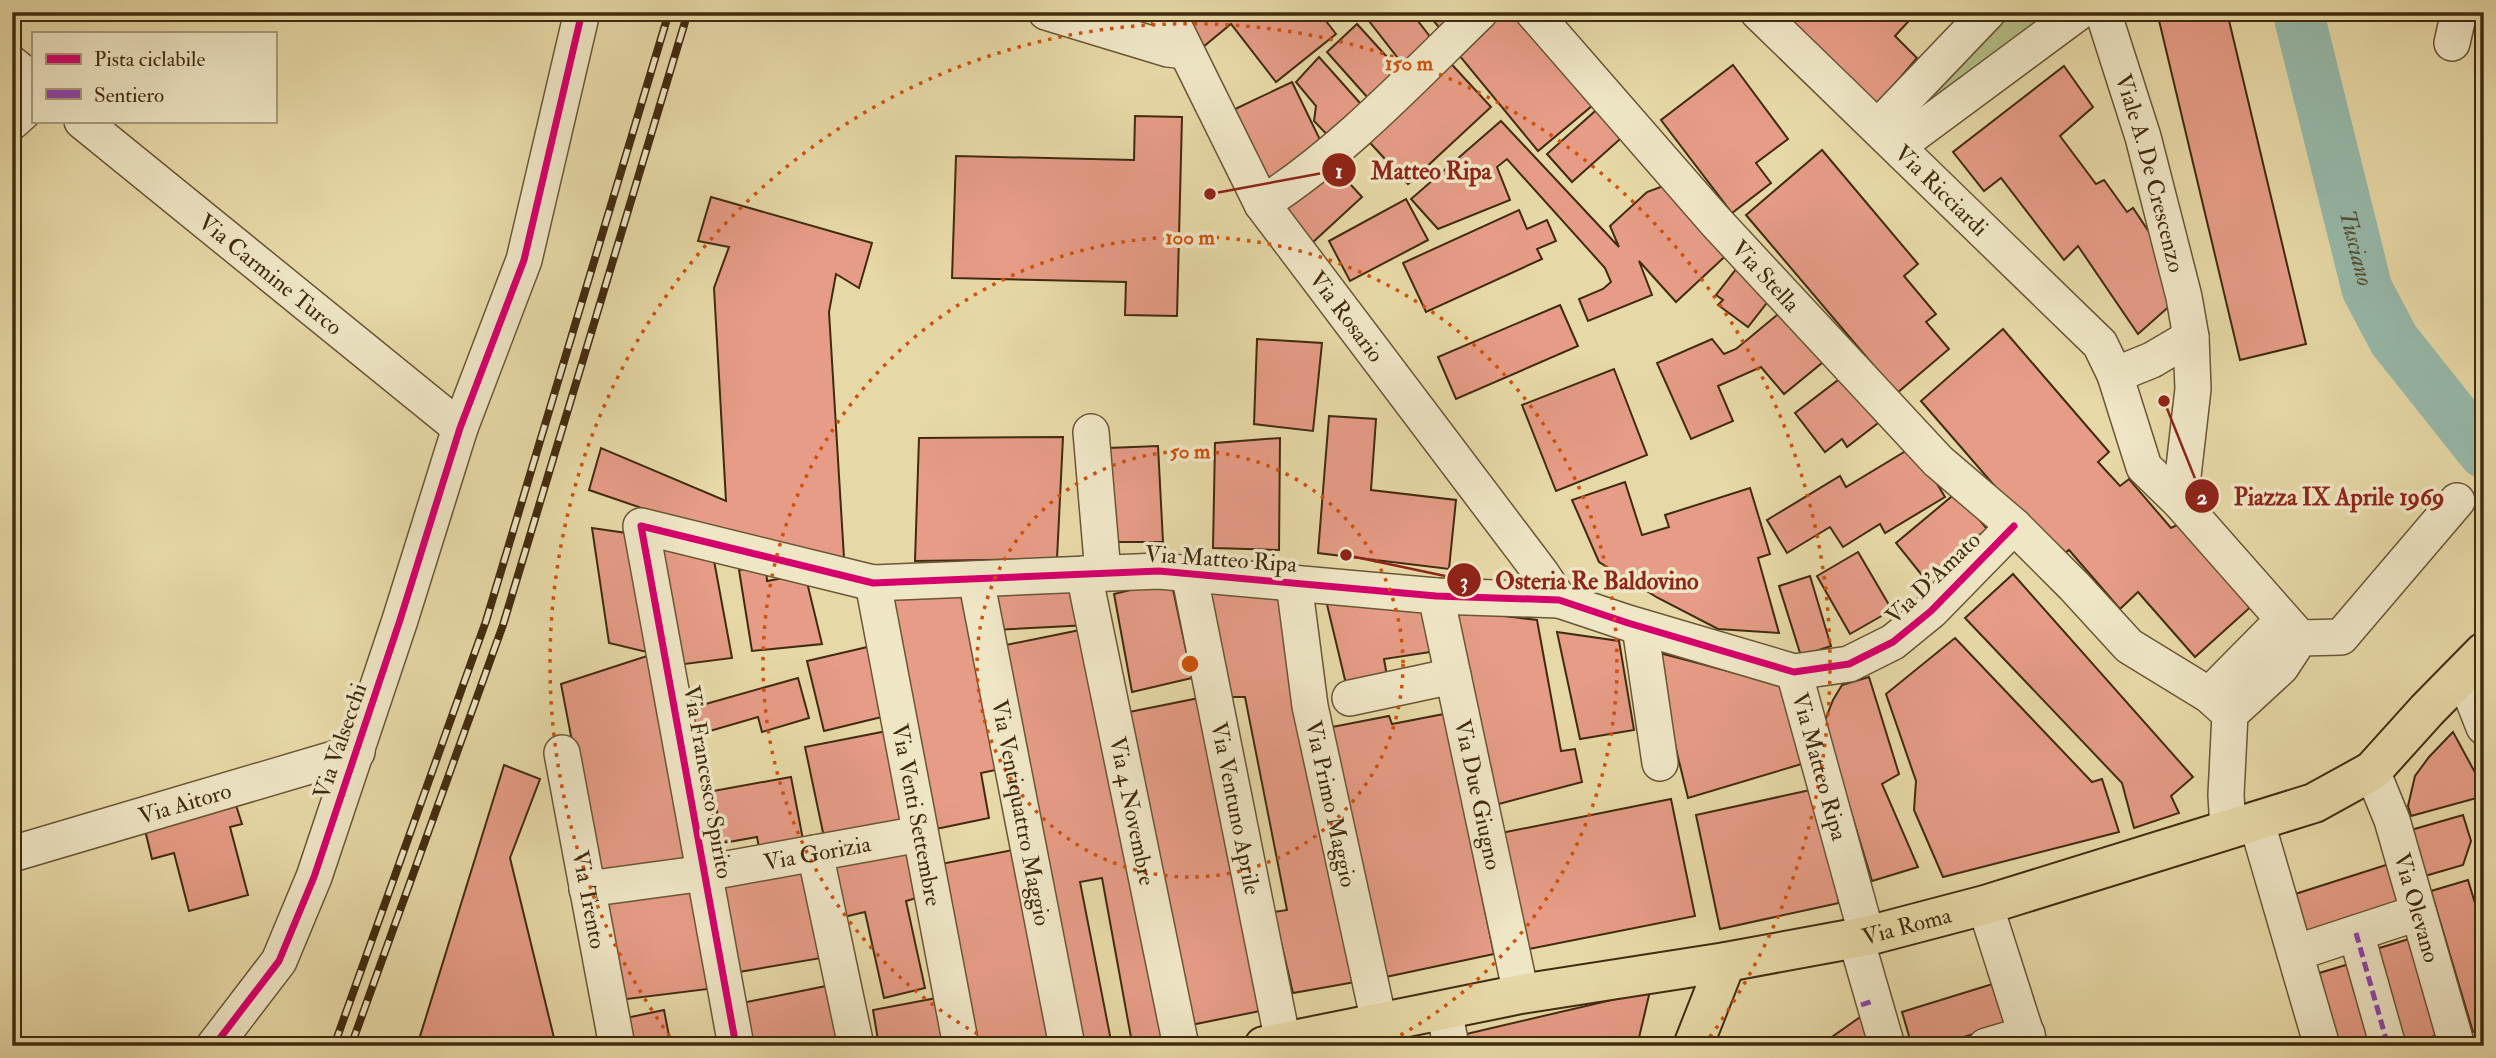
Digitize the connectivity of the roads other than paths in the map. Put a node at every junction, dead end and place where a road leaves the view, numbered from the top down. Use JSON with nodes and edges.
{"nodes":[{"id":1,"x":582,"y":12,"type":"edge"},
{"id":2,"x":1046,"y":12,"type":"edge"},
{"id":3,"x":1167,"y":12,"type":"edge"},
{"id":4,"x":1480,"y":12,"type":"edge"},
{"id":5,"x":1533,"y":12,"type":"edge"},
{"id":6,"x":1758,"y":12,"type":"edge"},
{"id":7,"x":1988,"y":12,"type":"edge"},
{"id":8,"x":2078,"y":12,"type":"edge"},
{"id":9,"x":2103,"y":12,"type":"edge"},
{"id":10,"x":1185,"y":51,"type":"junction"},
{"id":11,"x":12,"y":64,"type":"edge"},
{"id":12,"x":32,"y":80,"type":"edge"},
{"id":13,"x":32,"y":104,"type":"edge"},
{"id":14,"x":12,"y":122,"type":"edge"},
{"id":15,"x":83,"y":122,"type":"edge"},
{"id":16,"x":1888,"y":137,"type":"junction"},
{"id":17,"x":1262,"y":204,"type":"junction"},
{"id":18,"x":2191,"y":337,"type":"junction"},
{"id":19,"x":2115,"y":374,"type":"junction"},
{"id":20,"x":460,"y":428,"type":"junction"},
{"id":21,"x":1091,"y":432,"type":"dead end"},
{"id":22,"x":2457,"y":500,"type":"dead end"},
{"id":23,"x":2180,"y":502,"type":"junction"},
{"id":24,"x":641,"y":526,"type":"joint"},
{"id":25,"x":2014,"y":526,"type":"junction"},
{"id":26,"x":1093,"y":573,"type":"junction"},
{"id":27,"x":1189,"y":573,"type":"junction"},
{"id":28,"x":976,"y":579,"type":"junction"},
{"id":29,"x":873,"y":583,"type":"junction"},
{"id":30,"x":1294,"y":583,"type":"junction"},
{"id":31,"x":1436,"y":596,"type":"junction"},
{"id":32,"x":1559,"y":600,"type":"junction"},
{"id":33,"x":2282,"y":618,"type":"junction"},
{"id":34,"x":1640,"y":627,"type":"junction"},
{"id":35,"x":2473,"y":663,"type":"edge"},
{"id":36,"x":1794,"y":672,"type":"junction"},
{"id":37,"x":1453,"y":676,"type":"junction"},
{"id":38,"x":1350,"y":698,"type":"dead end"},
{"id":39,"x":2219,"y":705,"type":"junction"},
{"id":40,"x":2484,"y":727,"type":"edge"},
{"id":41,"x":357,"y":752,"type":"junction"},
{"id":42,"x":562,"y":753,"type":"dead end"},
{"id":43,"x":1660,"y":763,"type":"dead end"},
{"id":44,"x":2372,"y":771,"type":"junction"},
{"id":45,"x":2236,"y":815,"type":"junction"},
{"id":46,"x":920,"y":834,"type":"junction"},
{"id":47,"x":815,"y":853,"type":"junction"},
{"id":48,"x":12,"y":854,"type":"edge"},
{"id":49,"x":705,"y":873,"type":"junction"},
{"id":50,"x":587,"y":889,"type":"junction"},
{"id":51,"x":1985,"y":905,"type":"junction"},
{"id":52,"x":2417,"y":913,"type":"junction"},
{"id":53,"x":2356,"y":933,"type":"junction"},
{"id":54,"x":1861,"y":937,"type":"junction"},
{"id":55,"x":2295,"y":953,"type":"junction"},
{"id":56,"x":1726,"y":962,"type":"junction"},
{"id":57,"x":1521,"y":994,"type":"junction"},
{"id":58,"x":1379,"y":1022,"type":"junction"},
{"id":59,"x":1447,"y":1028,"type":"edge"},
{"id":60,"x":2028,"y":1040,"type":"edge"},
{"id":61,"x":2457,"y":1043,"type":"edge"},
{"id":62,"x":1273,"y":1044,"type":"edge"},
{"id":63,"x":214,"y":1046,"type":"edge"},
{"id":64,"x":617,"y":1046,"type":"edge"},
{"id":65,"x":736,"y":1046,"type":"edge"},
{"id":66,"x":856,"y":1046,"type":"edge"},
{"id":67,"x":961,"y":1046,"type":"edge"},
{"id":68,"x":1067,"y":1046,"type":"edge"},
{"id":69,"x":1181,"y":1046,"type":"edge"},
{"id":70,"x":1693,"y":1046,"type":"edge"},
{"id":71,"x":1887,"y":1046,"type":"edge"},
{"id":72,"x":1986,"y":1046,"type":"edge"},
{"id":73,"x":2322,"y":1046,"type":"edge"},
{"id":74,"x":2388,"y":1046,"type":"edge"}],
"edges":[{"from":1,"to":20,"type":"street","name":"Via Valsecchi"},
{"from":2,"to":10,"type":"street"},
{"from":3,"to":10,"type":"street","name":"Via Rosario"},
{"from":4,"to":17,"type":"street"},
{"from":5,"to":25,"type":"street","name":"Via Stella"},
{"from":6,"to":16,"type":"street","name":"Via Ricciardi"},
{"from":7,"to":16,"type":"street"},
{"from":8,"to":16,"type":"street"},
{"from":9,"to":18,"type":"street","name":"Viale A. De Crescenzo"},
{"from":10,"to":17,"type":"street","name":"Via Rosario"},
{"from":11,"to":12,"type":"street"},
{"from":13,"to":14,"type":"street"},
{"from":15,"to":20,"type":"street","name":"Via Carmine Turco"},
{"from":16,"to":19,"type":"street","name":"Via Ricciardi"},
{"from":17,"to":32,"type":"street","name":"Via Rosario"},
{"from":18,"to":19,"type":"street"},
{"from":18,"to":23,"type":"street","name":"Viale A. De Crescenzo"},
{"from":19,"to":23,"type":"street","name":"Via Ricciardi"},
{"from":20,"to":41,"type":"street","name":"Via Valsecchi"},
{"from":21,"to":26,"type":"street","name":"Via 4 Novembre"},
{"from":22,"to":33,"type":"street"},
{"from":23,"to":33,"type":"street","name":"Via Ricciardi"},
{"from":24,"to":29,"type":"street","name":"Via Matteo Ripa"},
{"from":24,"to":49,"type":"street","name":"Via Francesco Spirito"},
{"from":25,"to":36,"type":"street","name":"Via D'Amato"},
{"from":25,"to":39,"type":"street","name":"Via Stella"},
{"from":26,"to":27,"type":"street","name":"Via Matteo Ripa"},
{"from":26,"to":28,"type":"street","name":"Via Matteo Ripa"},
{"from":26,"to":69,"type":"street","name":"Via 4 Novembre"},
{"from":27,"to":30,"type":"street","name":"Via Matteo Ripa"},
{"from":27,"to":62,"type":"street","name":"Via Ventuno Aprile"},
{"from":28,"to":29,"type":"street","name":"Via Matteo Ripa"},
{"from":28,"to":68,"type":"street","name":"Via Ventiquattro Maggio"},
{"from":29,"to":46,"type":"street","name":"Via Venti Settembre"},
{"from":30,"to":31,"type":"street","name":"Via Matteo Ripa"},
{"from":30,"to":58,"type":"street","name":"Via Primo Maggio"},
{"from":31,"to":32,"type":"street","name":"Via Matteo Ripa"},
{"from":31,"to":37,"type":"street","name":"Via Due Giugno"},
{"from":32,"to":34,"type":"street","name":"Via Matteo Ripa"},
{"from":33,"to":39,"type":"street"},
{"from":34,"to":36,"type":"street","name":"Via Matteo Ripa"},
{"from":34,"to":43,"type":"street"},
{"from":35,"to":40,"type":"street"},
{"from":35,"to":44,"type":"main road","name":"Via Roma"},
{"from":36,"to":54,"type":"street","name":"Via Matteo Ripa"},
{"from":37,"to":38,"type":"street"},
{"from":37,"to":57,"type":"street","name":"Via Due Giugno"},
{"from":39,"to":45,"type":"street"},
{"from":41,"to":48,"type":"street","name":"Via Aitoro"},
{"from":41,"to":63,"type":"street","name":"Via Valsecchi"},
{"from":42,"to":50,"type":"street","name":"Via Trento"},
{"from":44,"to":45,"type":"main road","name":"Via Roma"},
{"from":44,"to":52,"type":"street","name":"Via Olevano"},
{"from":45,"to":51,"type":"main road","name":"Via Roma"},
{"from":45,"to":55,"type":"street"},
{"from":46,"to":47,"type":"street","name":"Via Gorizia"},
{"from":46,"to":67,"type":"street","name":"Via Venti Settembre"},
{"from":47,"to":49,"type":"street","name":"Via Gorizia"},
{"from":47,"to":66,"type":"street"},
{"from":49,"to":50,"type":"street","name":"Via Gorizia"},
{"from":49,"to":65,"type":"street","name":"Via Francesco Spirito"},
{"from":50,"to":64,"type":"street","name":"Via Trento"},
{"from":51,"to":54,"type":"main road","name":"Via Roma"},
{"from":51,"to":60,"type":"street"},
{"from":52,"to":53,"type":"street"},
{"from":52,"to":61,"type":"street","name":"Via Olevano"},
{"from":53,"to":55,"type":"street"},
{"from":53,"to":74,"type":"street"},
{"from":54,"to":56,"type":"main road","name":"Via Roma"},
{"from":54,"to":71,"type":"street","name":"Via Matteo Ripa"},
{"from":55,"to":73,"type":"street"},
{"from":56,"to":57,"type":"main road","name":"Via Roma"},
{"from":56,"to":70,"type":"main road"},
{"from":57,"to":59,"type":"main road","name":"Via Roma"},
{"from":58,"to":59,"type":"main road","name":"Via Roma"},
{"from":58,"to":62,"type":"main road","name":"Via Roma"},
{"from":60,"to":72,"type":"street"}]}
